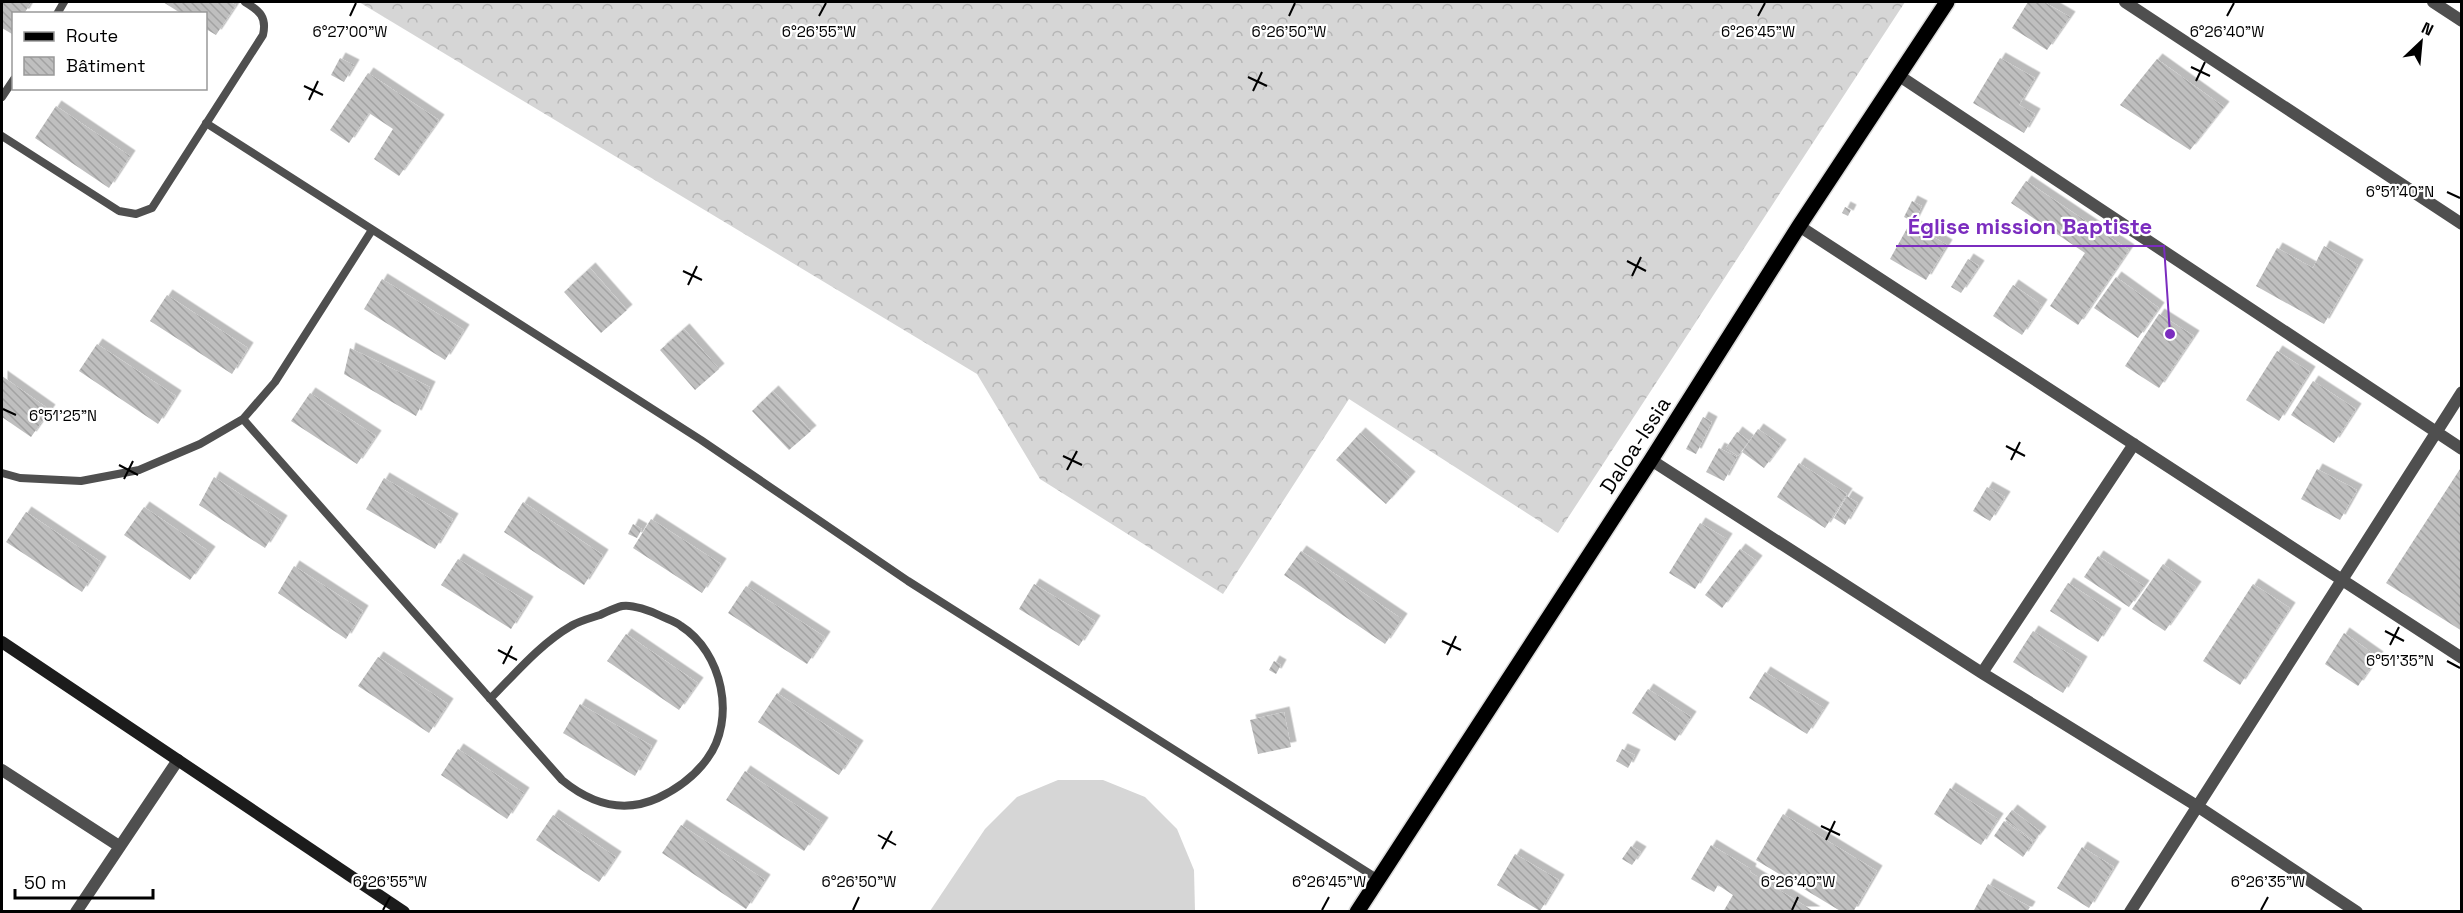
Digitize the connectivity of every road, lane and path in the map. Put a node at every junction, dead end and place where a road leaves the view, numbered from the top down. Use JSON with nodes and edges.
{"nodes":[{"id":1,"x":246,"y":2,"type":"edge"},
{"id":2,"x":1947,"y":2,"type":"edge"},
{"id":3,"x":2125,"y":2,"type":"edge"},
{"id":4,"x":2433,"y":2,"type":"edge"},
{"id":5,"x":2462,"y":21,"type":"edge"},
{"id":6,"x":1898,"y":75,"type":"junction"},
{"id":7,"x":12,"y":82,"type":"edge"},
{"id":8,"x":2,"y":97,"type":"edge"},
{"id":9,"x":206,"y":123,"type":"junction"},
{"id":10,"x":2,"y":136,"type":"edge"},
{"id":11,"x":2462,"y":224,"type":"edge"},
{"id":12,"x":1799,"y":226,"type":"junction"},
{"id":13,"x":372,"y":230,"type":"junction"},
{"id":14,"x":2462,"y":392,"type":"edge"},
{"id":15,"x":243,"y":419,"type":"junction"},
{"id":16,"x":2436,"y":433,"type":"junction"},
{"id":17,"x":2134,"y":444,"type":"junction"},
{"id":18,"x":2462,"y":449,"type":"edge"},
{"id":19,"x":1651,"y":460,"type":"junction"},
{"id":20,"x":2,"y":473,"type":"edge"},
{"id":21,"x":2342,"y":580,"type":"junction"},
{"id":22,"x":2,"y":642,"type":"edge"},
{"id":23,"x":2462,"y":658,"type":"edge"},
{"id":24,"x":1982,"y":673,"type":"junction"},
{"id":25,"x":490,"y":699,"type":"junction"},
{"id":26,"x":178,"y":760,"type":"junction"},
{"id":27,"x":2,"y":770,"type":"edge"},
{"id":28,"x":2197,"y":806,"type":"junction"},
{"id":29,"x":119,"y":846,"type":"junction"},
{"id":30,"x":1378,"y":879,"type":"junction"},
{"id":31,"x":76,"y":912,"type":"edge"},
{"id":32,"x":405,"y":912,"type":"edge"},
{"id":33,"x":1357,"y":912,"type":"edge"},
{"id":34,"x":2130,"y":912,"type":"edge"},
{"id":35,"x":2357,"y":912,"type":"edge"}],
"edges":[{"from":1,"to":9,"type":"lane"},
{"from":2,"to":6,"type":"main road","name":"Daloa-Issia"},
{"from":3,"to":11,"type":"street"},
{"from":4,"to":5,"type":"street"},
{"from":6,"to":12,"type":"main road","name":"Daloa-Issia"},
{"from":6,"to":16,"type":"street"},
{"from":7,"to":8,"type":"lane"},
{"from":9,"to":10,"type":"lane"},
{"from":9,"to":13,"type":"lane"},
{"from":12,"to":17,"type":"street"},
{"from":12,"to":19,"type":"main road","name":"Daloa-Issia"},
{"from":13,"to":15,"type":"lane"},
{"from":13,"to":30,"type":"lane"},
{"from":14,"to":16,"type":"street"},
{"from":15,"to":20,"type":"lane"},
{"from":15,"to":25,"type":"lane"},
{"from":16,"to":18,"type":"street"},
{"from":16,"to":21,"type":"street"},
{"from":17,"to":21,"type":"street"},
{"from":17,"to":24,"type":"street"},
{"from":19,"to":24,"type":"street"},
{"from":19,"to":30,"type":"main road","name":"Daloa-Issia"},
{"from":21,"to":23,"type":"street"},
{"from":21,"to":28,"type":"street"},
{"from":22,"to":26,"type":"street"},
{"from":24,"to":28,"type":"street"},
{"from":25,"to":25,"type":"lane"},
{"from":26,"to":29,"type":"street"},
{"from":26,"to":32,"type":"street"},
{"from":27,"to":29,"type":"street"},
{"from":28,"to":34,"type":"street"},
{"from":28,"to":35,"type":"street"},
{"from":29,"to":31,"type":"street"},
{"from":30,"to":33,"type":"main road","name":"Daloa-Issia"}]}
